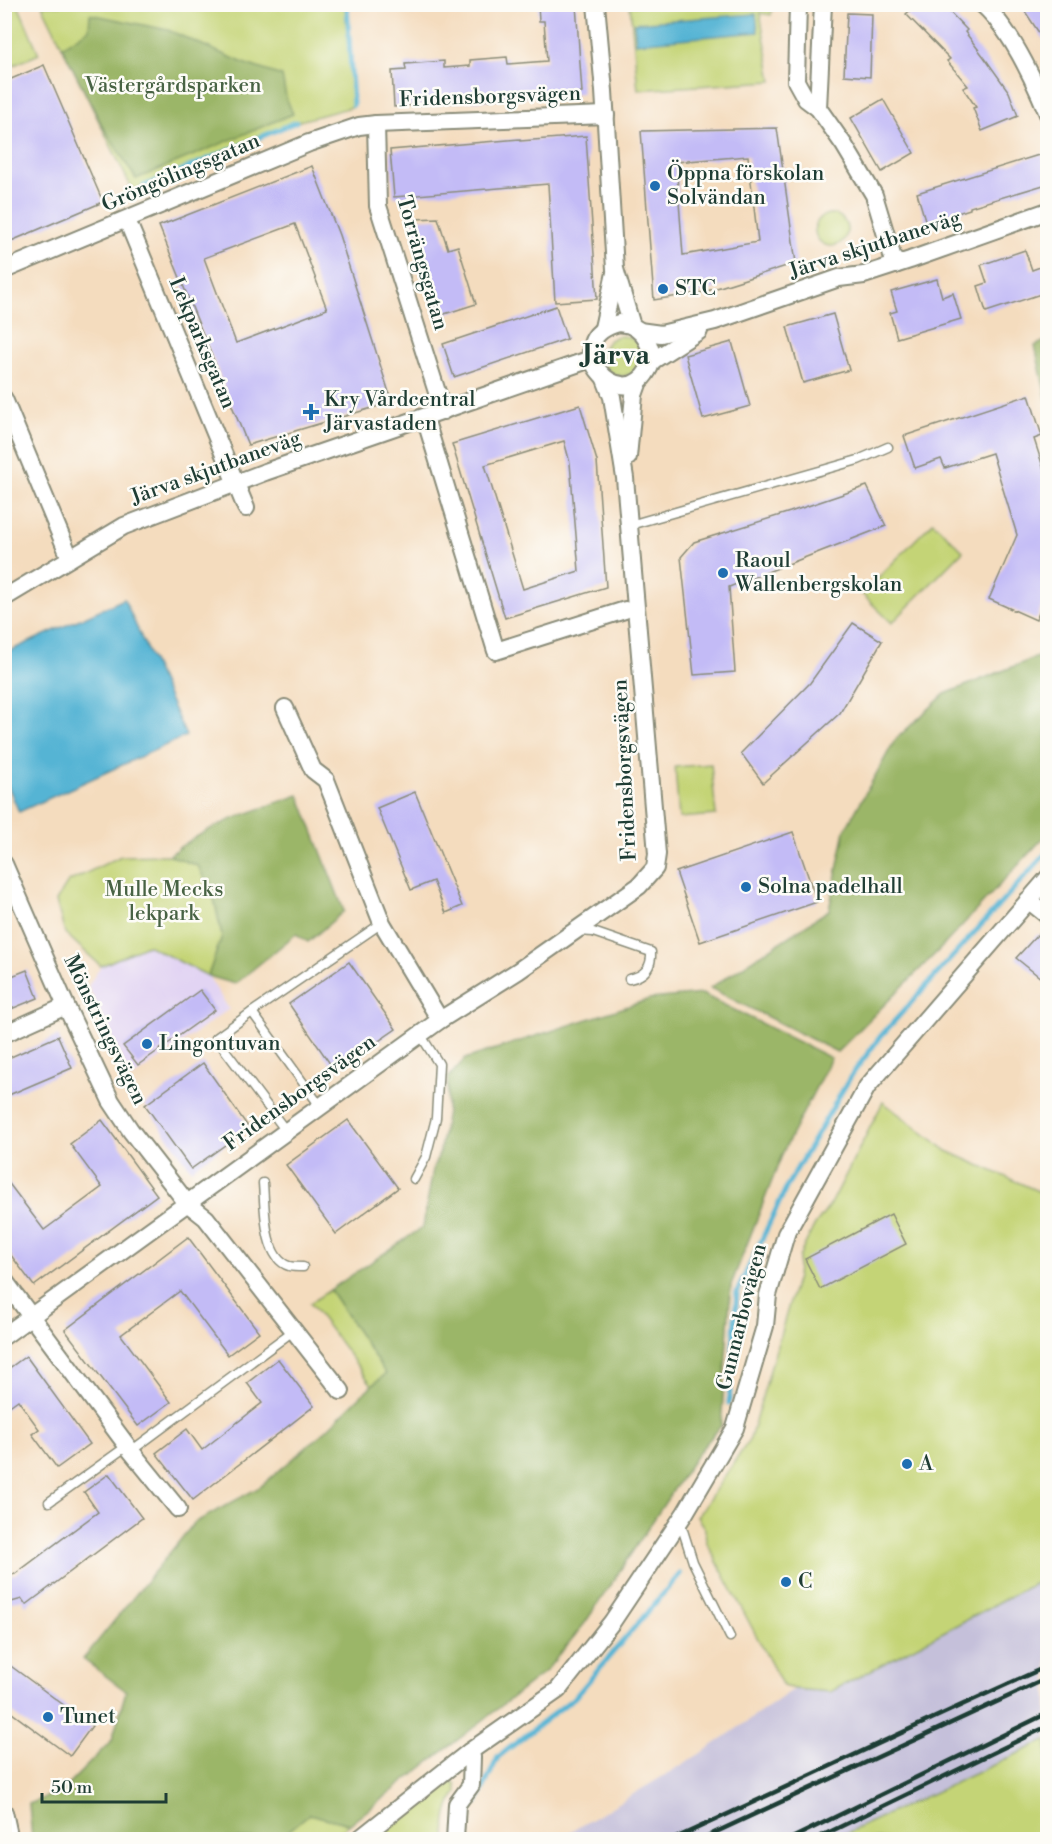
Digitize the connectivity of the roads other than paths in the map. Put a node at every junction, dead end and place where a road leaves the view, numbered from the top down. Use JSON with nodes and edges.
{"nodes":[{"id":1,"x":596,"y":4,"type":"edge"},
{"id":2,"x":798,"y":4,"type":"edge"},
{"id":3,"x":823,"y":4,"type":"edge"},
{"id":4,"x":982,"y":4,"type":"edge"},
{"id":5,"x":818,"y":108,"type":"junction"},
{"id":6,"x":1047,"y":114,"type":"edge"},
{"id":7,"x":606,"y":115,"type":"junction"},
{"id":8,"x":376,"y":124,"type":"junction"},
{"id":9,"x":1047,"y":212,"type":"edge"},
{"id":10,"x":127,"y":220,"type":"junction"},
{"id":11,"x":896,"y":265,"type":"junction"},
{"id":12,"x":615,"y":269,"type":"junction"},
{"id":13,"x":4,"y":270,"type":"edge"},
{"id":14,"x":603,"y":328,"type":"junction"},
{"id":15,"x":635,"y":328,"type":"junction"},
{"id":16,"x":664,"y":342,"type":"junction"},
{"id":17,"x":591,"y":359,"type":"junction"},
{"id":18,"x":652,"y":361,"type":"junction"},
{"id":19,"x":604,"y":379,"type":"junction"},
{"id":20,"x":639,"y":381,"type":"junction"},
{"id":21,"x":4,"y":399,"type":"edge"},
{"id":22,"x":443,"y":411,"type":"junction"},
{"id":23,"x":425,"y":418,"type":"junction"},
{"id":24,"x":888,"y":447,"type":"dead end"},
{"id":25,"x":625,"y":478,"type":"junction"},
{"id":26,"x":236,"y":483,"type":"junction"},
{"id":27,"x":246,"y":508,"type":"dead end"},
{"id":28,"x":630,"y":525,"type":"junction"},
{"id":29,"x":70,"y":558,"type":"junction"},
{"id":30,"x":4,"y":598,"type":"edge"},
{"id":31,"x":624,"y":610,"type":"dead end"},
{"id":32,"x":285,"y":708,"type":"dead end"},
{"id":33,"x":4,"y":864,"type":"edge"},
{"id":34,"x":1047,"y":878,"type":"edge"},
{"id":35,"x":1028,"y":900,"type":"junction"},
{"id":36,"x":1047,"y":916,"type":"edge"},
{"id":37,"x":382,"y":923,"type":"junction"},
{"id":38,"x":574,"y":931,"type":"junction"},
{"id":39,"x":629,"y":980,"type":"dead end"},
{"id":40,"x":66,"y":1006,"type":"junction"},
{"id":41,"x":252,"y":1012,"type":"junction"},
{"id":42,"x":440,"y":1020,"type":"junction"},
{"id":43,"x":4,"y":1034,"type":"edge"},
{"id":44,"x":420,"y":1034,"type":"junction"},
{"id":45,"x":320,"y":1106,"type":"junction"},
{"id":46,"x":285,"y":1131,"type":"junction"},
{"id":47,"x":414,"y":1179,"type":"dead end"},
{"id":48,"x":263,"y":1184,"type":"dead end"},
{"id":49,"x":187,"y":1203,"type":"junction"},
{"id":50,"x":303,"y":1267,"type":"dead end"},
{"id":51,"x":4,"y":1280,"type":"edge"},
{"id":52,"x":32,"y":1316,"type":"junction"},
{"id":53,"x":293,"y":1331,"type":"junction"},
{"id":54,"x":4,"y":1336,"type":"edge"},
{"id":55,"x":341,"y":1391,"type":"dead end"},
{"id":56,"x":129,"y":1448,"type":"junction"},
{"id":57,"x":49,"y":1502,"type":"dead end"},
{"id":58,"x":178,"y":1509,"type":"dead end"},
{"id":59,"x":680,"y":1521,"type":"junction"},
{"id":60,"x":730,"y":1637,"type":"dead end"},
{"id":61,"x":469,"y":1752,"type":"junction"},
{"id":62,"x":4,"y":1812,"type":"edge"},
{"id":63,"x":10,"y":1839,"type":"edge"},
{"id":64,"x":358,"y":1839,"type":"edge"},
{"id":65,"x":455,"y":1839,"type":"edge"}],
"edges":[{"from":1,"to":7,"type":"street","name":"Fridensborgsvägen"},
{"from":2,"to":5,"type":"street"},
{"from":3,"to":5,"type":"street"},
{"from":4,"to":6,"type":"street"},
{"from":5,"to":11,"type":"street"},
{"from":7,"to":8,"type":"street","name":"Fridensborgsvägen"},
{"from":7,"to":12,"type":"street","name":"Fridensborgsvägen"},
{"from":8,"to":10,"type":"street","name":"Gröngölingsgatan"},
{"from":8,"to":22,"type":"street","name":"Torrängsgatan"},
{"from":9,"to":11,"type":"street","name":"Järva skjutbaneväg"},
{"from":10,"to":13,"type":"street","name":"Gröngölingsgatan"},
{"from":10,"to":26,"type":"street","name":"Lekparksgatan"},
{"from":11,"to":16,"type":"street","name":"Järva skjutbaneväg"},
{"from":12,"to":14,"type":"street","name":"Fridensborgsvägen"},
{"from":12,"to":15,"type":"street","name":"Fridensborgsvägen"},
{"from":14,"to":15,"type":"street"},
{"from":14,"to":17,"type":"street"},
{"from":15,"to":16,"type":"street"},
{"from":15,"to":18,"type":"street"},
{"from":16,"to":18,"type":"street"},
{"from":17,"to":19,"type":"street"},
{"from":17,"to":22,"type":"street","name":"Järva skjutbaneväg"},
{"from":18,"to":20,"type":"street"},
{"from":19,"to":20,"type":"street"},
{"from":19,"to":25,"type":"street","name":"Fridensborgsvägen"},
{"from":20,"to":25,"type":"street","name":"Fridensborgsvägen"},
{"from":21,"to":29,"type":"street"},
{"from":22,"to":23,"type":"street","name":"Järva skjutbaneväg"},
{"from":23,"to":26,"type":"street","name":"Järva skjutbaneväg"},
{"from":23,"to":31,"type":"street"},
{"from":24,"to":28,"type":"lane"},
{"from":25,"to":28,"type":"street","name":"Fridensborgsvägen"},
{"from":26,"to":27,"type":"street","name":"Lekparksgatan"},
{"from":26,"to":29,"type":"street","name":"Järva skjutbaneväg"},
{"from":28,"to":38,"type":"street","name":"Fridensborgsvägen"},
{"from":29,"to":30,"type":"street","name":"Järva skjutbaneväg"},
{"from":32,"to":37,"type":"street"},
{"from":33,"to":40,"type":"street","name":"Mönstringsvägen"},
{"from":34,"to":35,"type":"street","name":"Gunnarbovägen"},
{"from":35,"to":36,"type":"street"},
{"from":35,"to":59,"type":"street","name":"Gunnarbovägen"},
{"from":37,"to":41,"type":"lane"},
{"from":37,"to":42,"type":"street"},
{"from":38,"to":39,"type":"lane"},
{"from":38,"to":42,"type":"street","name":"Fridensborgsvägen"},
{"from":40,"to":43,"type":"street"},
{"from":40,"to":49,"type":"street","name":"Mönstringsvägen"},
{"from":41,"to":45,"type":"lane"},
{"from":41,"to":46,"type":"lane"},
{"from":42,"to":44,"type":"street","name":"Fridensborgsvägen"},
{"from":44,"to":45,"type":"street","name":"Fridensborgsvägen"},
{"from":44,"to":47,"type":"lane"},
{"from":45,"to":46,"type":"street","name":"Fridensborgsvägen"},
{"from":46,"to":49,"type":"street","name":"Fridensborgsvägen"},
{"from":48,"to":50,"type":"lane"},
{"from":49,"to":52,"type":"street","name":"Fridensborgsvägen"},
{"from":49,"to":53,"type":"street"},
{"from":51,"to":52,"type":"street"},
{"from":52,"to":54,"type":"street","name":"Fridensborgsvägen"},
{"from":52,"to":56,"type":"street"},
{"from":53,"to":55,"type":"street"},
{"from":53,"to":56,"type":"lane"},
{"from":56,"to":57,"type":"lane"},
{"from":56,"to":58,"type":"street"},
{"from":59,"to":60,"type":"lane"},
{"from":59,"to":61,"type":"street","name":"Gunnarbovägen"},
{"from":61,"to":64,"type":"street","name":"Gunnarbovägen"},
{"from":61,"to":65,"type":"street"},
{"from":62,"to":63,"type":"street"}]}
